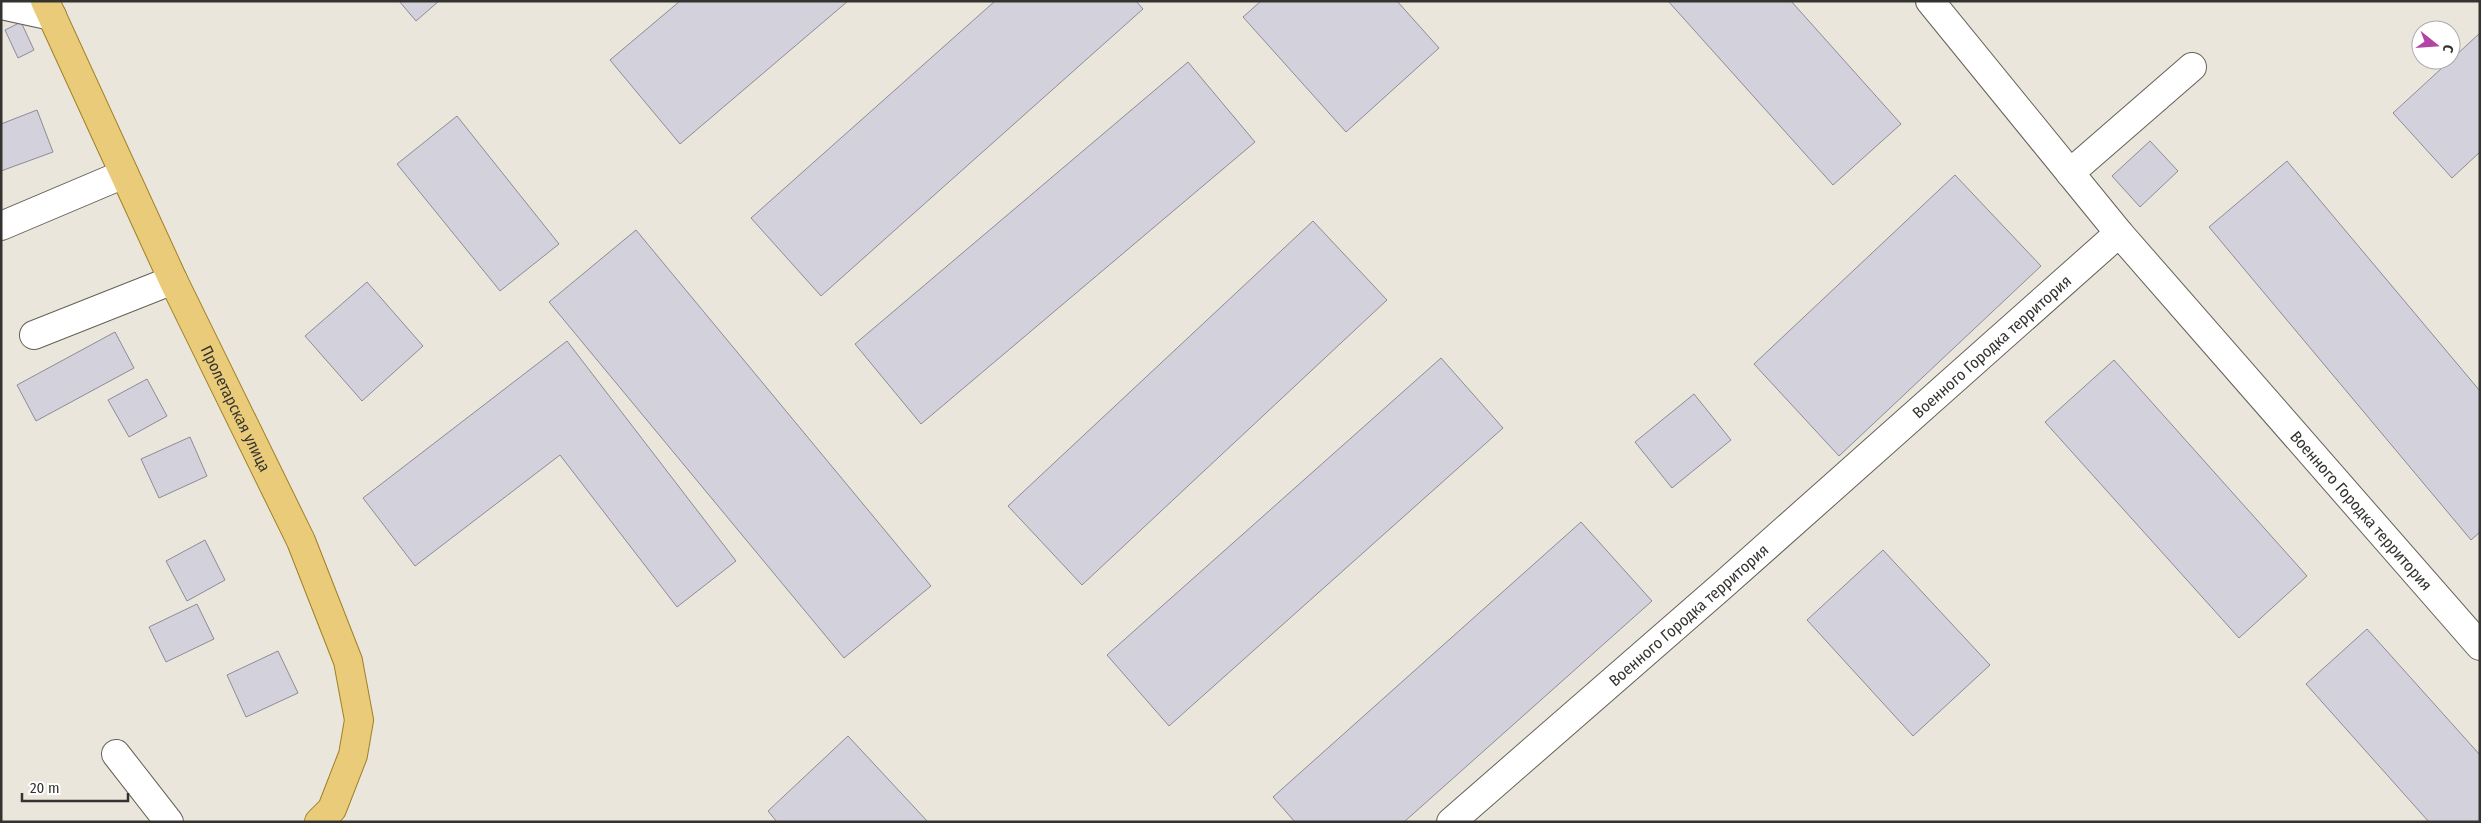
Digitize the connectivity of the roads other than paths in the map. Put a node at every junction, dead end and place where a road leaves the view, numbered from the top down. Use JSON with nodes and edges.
{"nodes":[{"id":1,"x":1930,"y":1,"type":"edge"},
{"id":2,"x":1,"y":5,"type":"edge"},
{"id":3,"x":49,"y":9,"type":"edge"},
{"id":4,"x":2192,"y":67,"type":"dead end"},
{"id":5,"x":2070,"y":173,"type":"junction"},
{"id":6,"x":124,"y":174,"type":"junction"},
{"id":7,"x":1,"y":226,"type":"edge"},
{"id":8,"x":2119,"y":233,"type":"junction"},
{"id":9,"x":173,"y":280,"type":"junction"},
{"id":10,"x":34,"y":335,"type":"dead end"},
{"id":11,"x":2480,"y":646,"type":"edge"},
{"id":12,"x":116,"y":754,"type":"dead end"},
{"id":13,"x":332,"y":817,"type":"edge"},
{"id":14,"x":169,"y":822,"type":"edge"},
{"id":15,"x":1451,"y":822,"type":"edge"}],
"edges":[{"from":1,"to":5,"type":"street"},
{"from":2,"to":3,"type":"street"},
{"from":3,"to":6,"type":"main road","name":"Пролетарская улица"},
{"from":4,"to":5,"type":"street"},
{"from":5,"to":8,"type":"street"},
{"from":6,"to":7,"type":"street"},
{"from":6,"to":9,"type":"main road","name":"Пролетарская улица"},
{"from":8,"to":11,"type":"street","name":"Военного Городка территория"},
{"from":8,"to":15,"type":"street","name":"Военного Городка территория"},
{"from":9,"to":10,"type":"street"},
{"from":9,"to":13,"type":"main road","name":"Пролетарская улица"},
{"from":12,"to":14,"type":"street"}]}
